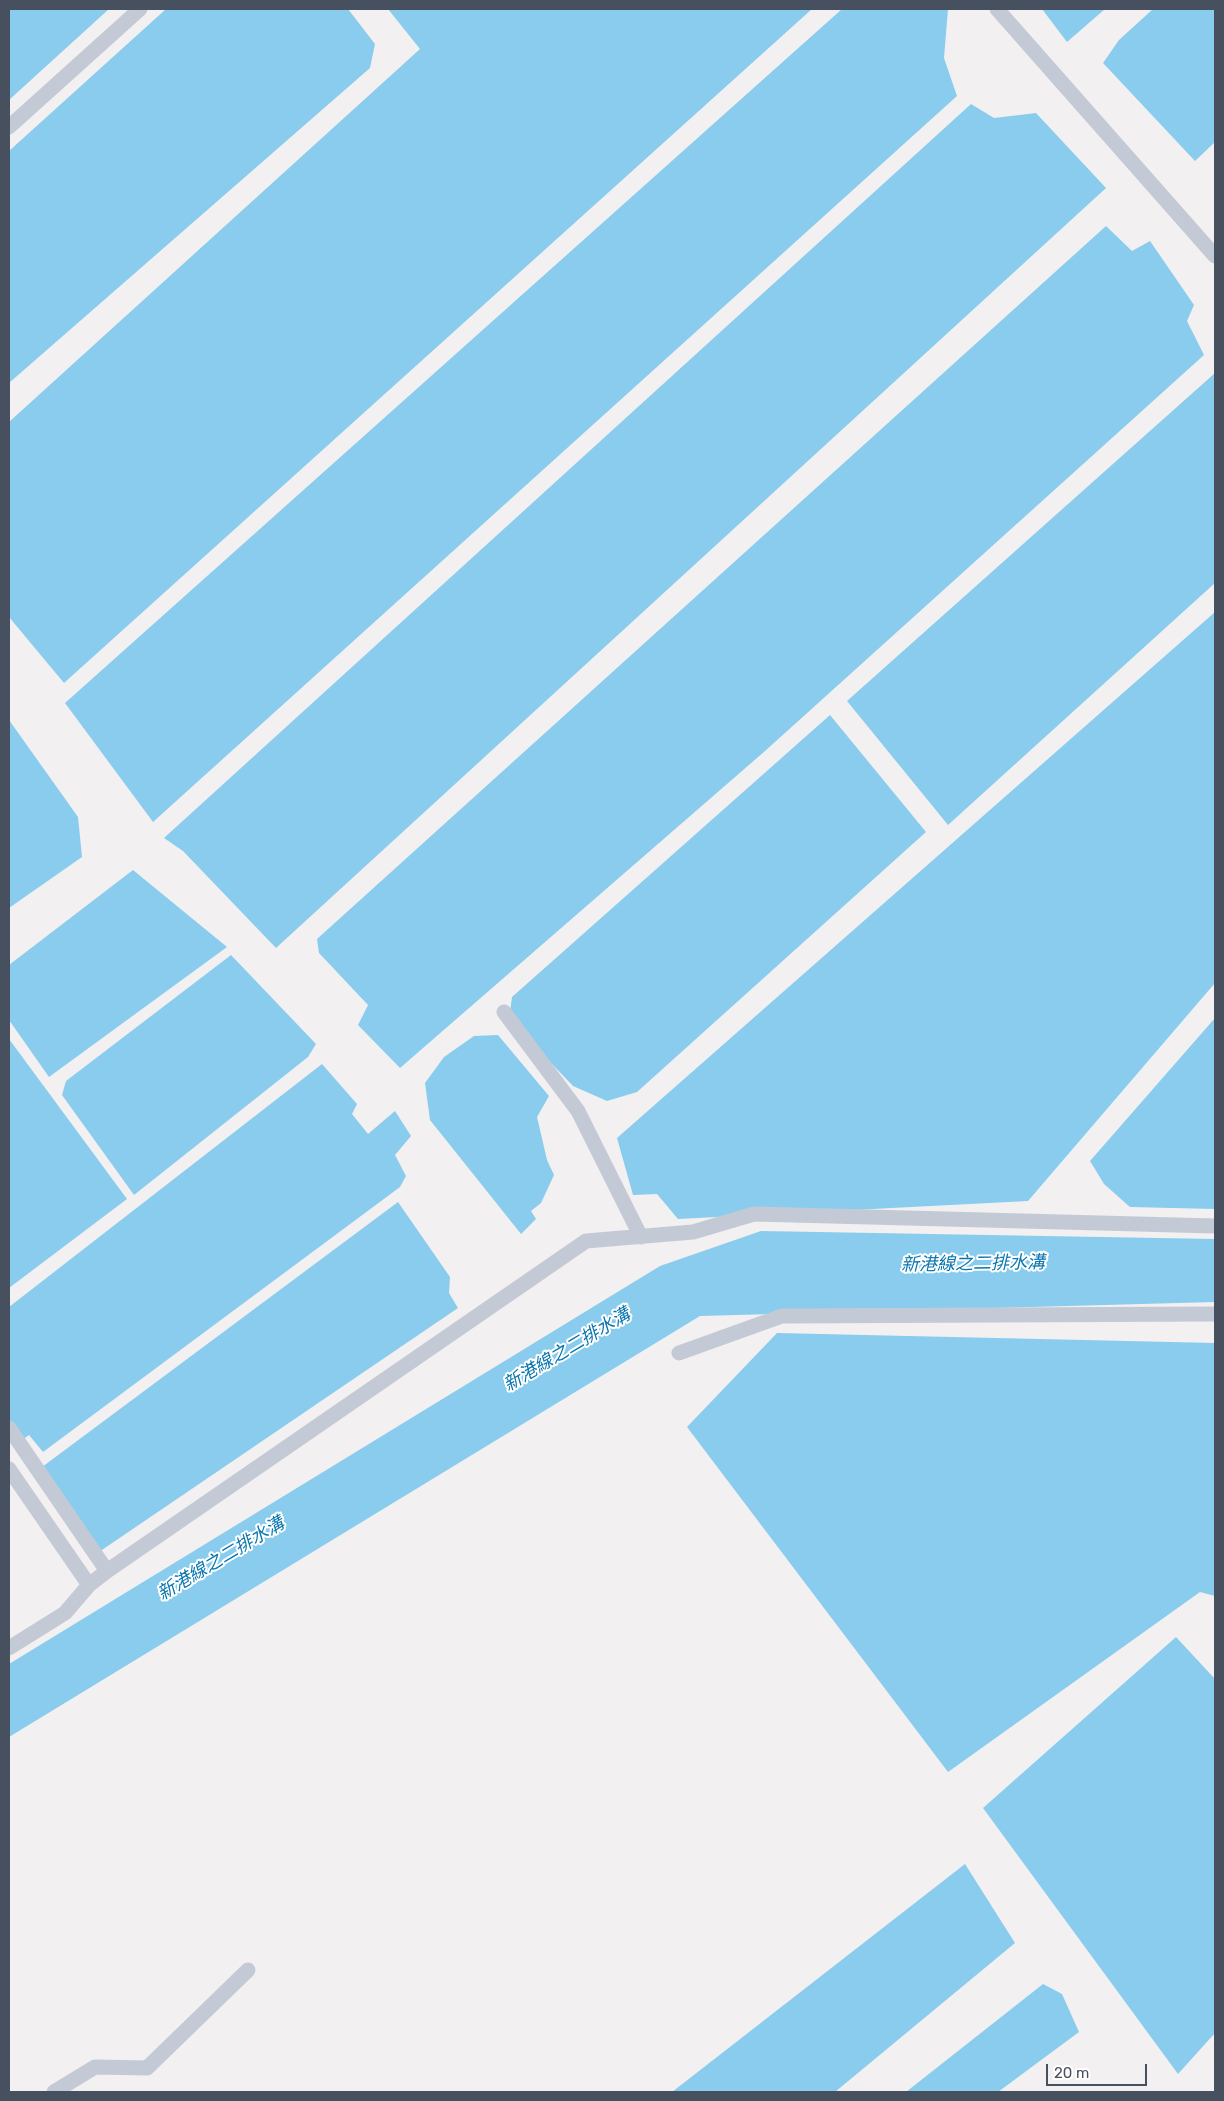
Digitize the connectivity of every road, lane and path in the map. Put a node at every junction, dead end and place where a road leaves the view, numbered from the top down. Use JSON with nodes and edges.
{"nodes":[{"id":1,"x":140,"y":9,"type":"edge"},
{"id":2,"x":997,"y":9,"type":"edge"},
{"id":3,"x":9,"y":127,"type":"edge"},
{"id":4,"x":1215,"y":256,"type":"edge"},
{"id":5,"x":504,"y":1012,"type":"dead end"},
{"id":6,"x":1215,"y":1226,"type":"edge"},
{"id":7,"x":641,"y":1237,"type":"junction"},
{"id":8,"x":1215,"y":1314,"type":"edge"},
{"id":9,"x":679,"y":1354,"type":"dead end"},
{"id":10,"x":9,"y":1428,"type":"edge"},
{"id":11,"x":9,"y":1469,"type":"edge"},
{"id":12,"x":107,"y":1571,"type":"junction"},
{"id":13,"x":88,"y":1585,"type":"junction"},
{"id":14,"x":9,"y":1648,"type":"edge"},
{"id":15,"x":248,"y":1970,"type":"dead end"},
{"id":16,"x":54,"y":2092,"type":"edge"}],
"edges":[{"from":1,"to":3,"type":"lane"},
{"from":2,"to":4,"type":"lane"},
{"from":5,"to":7,"type":"lane"},
{"from":6,"to":7,"type":"lane"},
{"from":7,"to":12,"type":"lane"},
{"from":8,"to":9,"type":"lane"},
{"from":10,"to":12,"type":"lane"},
{"from":11,"to":13,"type":"lane"},
{"from":12,"to":13,"type":"lane"},
{"from":13,"to":14,"type":"lane"},
{"from":15,"to":16,"type":"lane"}]}
